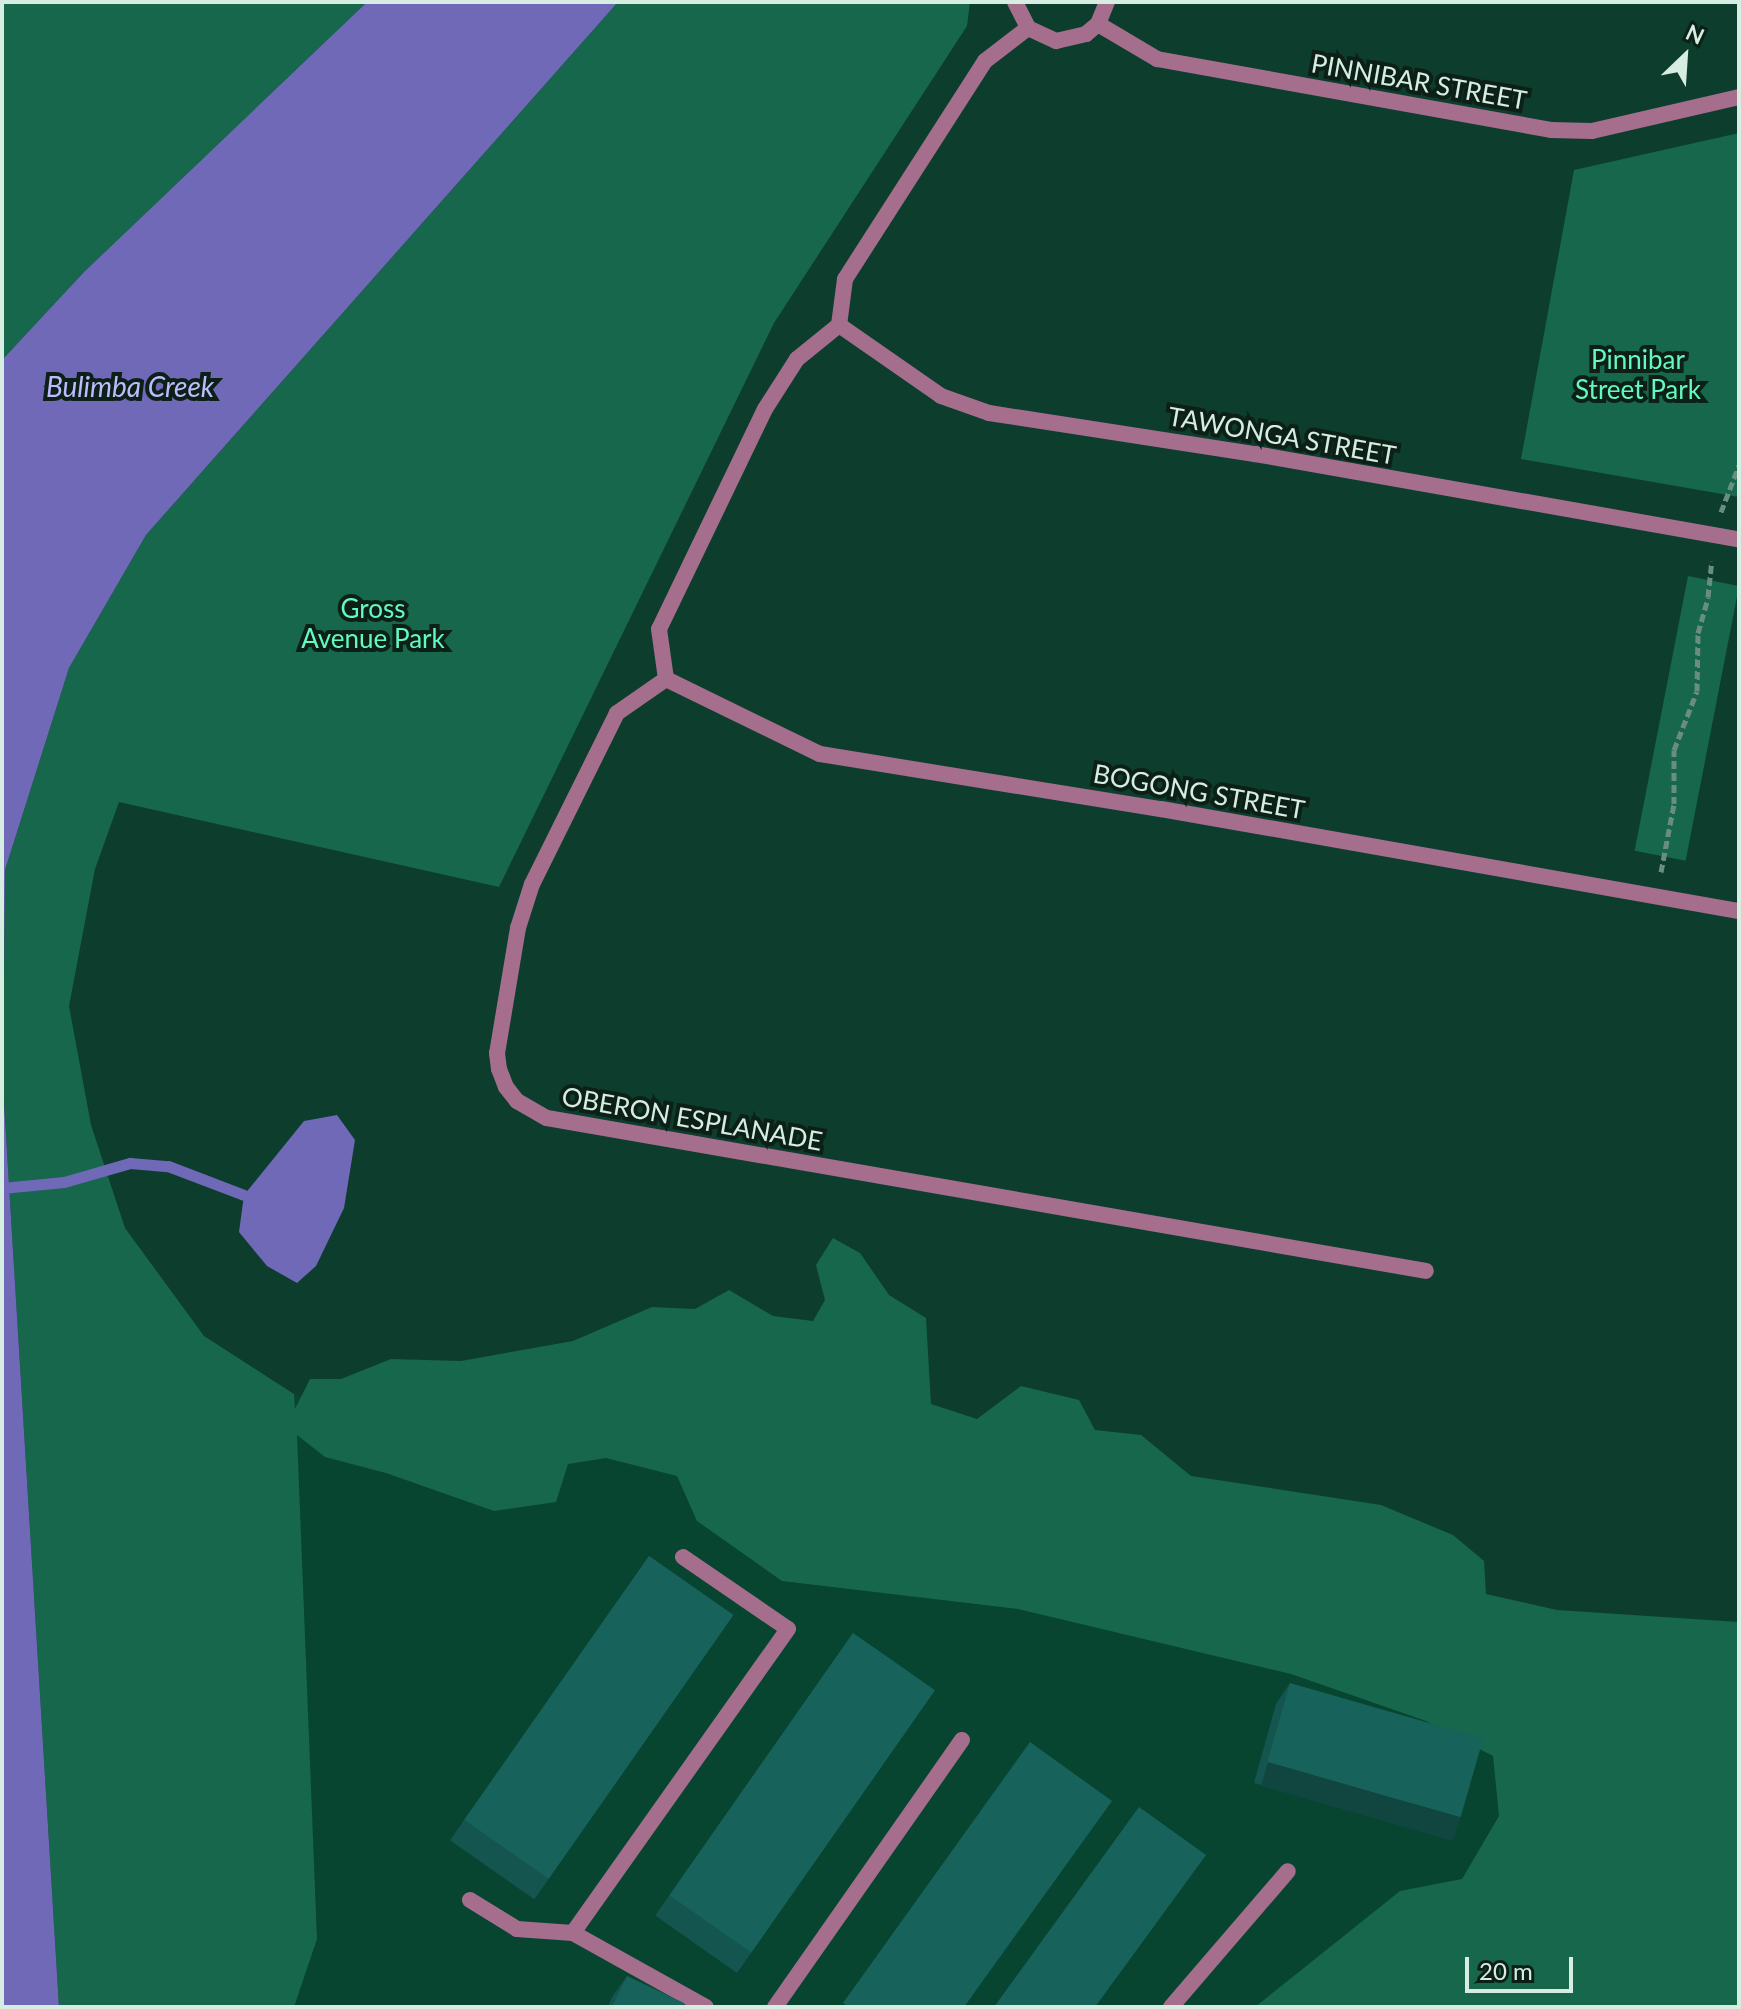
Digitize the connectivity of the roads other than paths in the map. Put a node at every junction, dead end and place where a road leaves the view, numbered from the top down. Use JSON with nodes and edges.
{"nodes":[{"id":1,"x":1015,"y":2,"type":"edge"},
{"id":2,"x":1107,"y":2,"type":"edge"},
{"id":3,"x":1098,"y":24,"type":"junction"},
{"id":4,"x":1028,"y":28,"type":"junction"},
{"id":5,"x":1739,"y":97,"type":"edge"},
{"id":6,"x":839,"y":325,"type":"junction"},
{"id":7,"x":1739,"y":539,"type":"edge"},
{"id":8,"x":666,"y":679,"type":"junction"},
{"id":9,"x":1739,"y":911,"type":"edge"},
{"id":10,"x":1426,"y":1271,"type":"dead end"},
{"id":11,"x":683,"y":1557,"type":"dead end"},
{"id":12,"x":962,"y":1740,"type":"dead end"},
{"id":13,"x":1288,"y":1871,"type":"dead end"},
{"id":14,"x":470,"y":1900,"type":"dead end"},
{"id":15,"x":573,"y":1933,"type":"junction"},
{"id":16,"x":706,"y":2007,"type":"edge"},
{"id":17,"x":775,"y":2007,"type":"edge"},
{"id":18,"x":1171,"y":2007,"type":"edge"}],
"edges":[{"from":1,"to":4,"type":"street"},
{"from":2,"to":3,"type":"street"},
{"from":3,"to":4,"type":"street"},
{"from":3,"to":5,"type":"street","name":"PINNIBAR STREET"},
{"from":4,"to":6,"type":"street"},
{"from":6,"to":7,"type":"street","name":"TAWONGA STREET"},
{"from":6,"to":8,"type":"street"},
{"from":8,"to":9,"type":"street","name":"BOGONG STREET"},
{"from":8,"to":10,"type":"street","name":"OBERON ESPLANADE"},
{"from":11,"to":15,"type":"street"},
{"from":12,"to":17,"type":"street"},
{"from":13,"to":18,"type":"street"},
{"from":14,"to":15,"type":"street"},
{"from":15,"to":16,"type":"street"}]}
